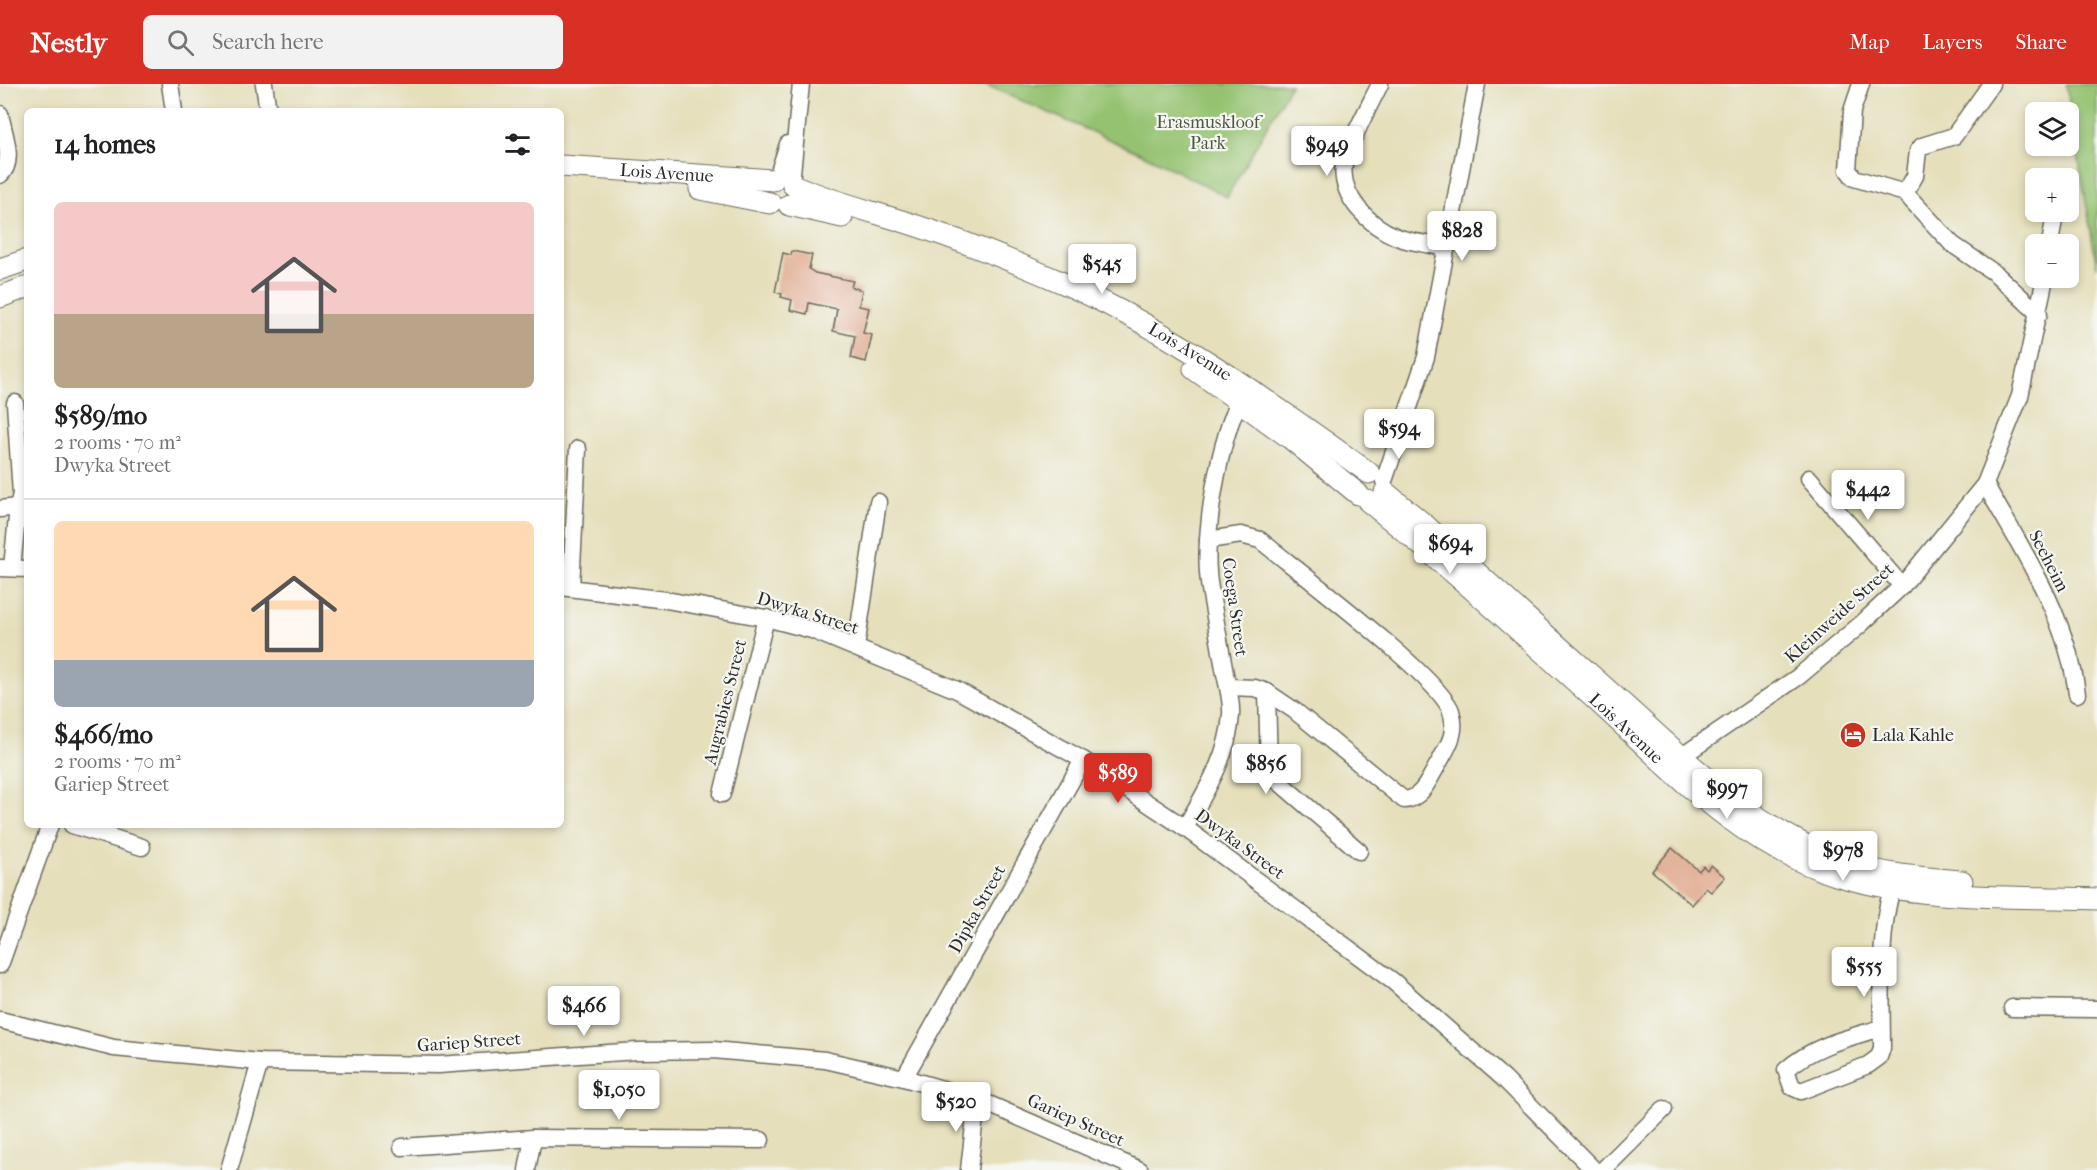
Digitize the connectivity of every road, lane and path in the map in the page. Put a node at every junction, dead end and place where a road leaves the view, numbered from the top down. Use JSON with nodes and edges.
{"nodes":[{"id":1,"x":170,"y":84,"type":"edge"},
{"id":2,"x":264,"y":84,"type":"edge"},
{"id":3,"x":801,"y":84,"type":"edge"},
{"id":4,"x":1380,"y":84,"type":"edge"},
{"id":5,"x":1477,"y":84,"type":"edge"},
{"id":6,"x":1861,"y":84,"type":"edge"},
{"id":7,"x":1991,"y":84,"type":"edge"},
{"id":8,"x":174,"y":108,"type":"edge"},
{"id":9,"x":268,"y":108,"type":"edge"},
{"id":10,"x":0,"y":114,"type":"edge"},
{"id":11,"x":564,"y":165,"type":"edge"},
{"id":12,"x":0,"y":175,"type":"edge"},
{"id":13,"x":564,"y":179,"type":"edge"},
{"id":14,"x":782,"y":189,"type":"junction"},
{"id":15,"x":1905,"y":193,"type":"junction"},
{"id":16,"x":1447,"y":248,"type":"junction"},
{"id":17,"x":24,"y":261,"type":"edge"},
{"id":18,"x":0,"y":269,"type":"edge"},
{"id":19,"x":24,"y":288,"type":"edge"},
{"id":20,"x":2043,"y":288,"type":"edge"},
{"id":21,"x":0,"y":297,"type":"edge"},
{"id":22,"x":2039,"y":314,"type":"junction"},
{"id":23,"x":1243,"y":394,"type":"junction"},
{"id":24,"x":15,"y":403,"type":"dead end"},
{"id":25,"x":578,"y":448,"type":"dead end"},
{"id":26,"x":1809,"y":477,"type":"dead end"},
{"id":27,"x":1985,"y":484,"type":"junction"},
{"id":28,"x":1373,"y":486,"type":"junction"},
{"id":29,"x":879,"y":502,"type":"dead end"},
{"id":30,"x":18,"y":507,"type":"junction"},
{"id":31,"x":0,"y":509,"type":"edge"},
{"id":32,"x":1208,"y":540,"type":"junction"},
{"id":33,"x":13,"y":568,"type":"edge"},
{"id":34,"x":1902,"y":586,"type":"junction"},
{"id":35,"x":566,"y":587,"type":"edge"},
{"id":36,"x":766,"y":618,"type":"junction"},
{"id":37,"x":856,"y":647,"type":"junction"},
{"id":38,"x":1228,"y":687,"type":"junction"},
{"id":39,"x":1267,"y":692,"type":"junction"},
{"id":40,"x":2077,"y":694,"type":"dead end"},
{"id":41,"x":1083,"y":760,"type":"junction"},
{"id":42,"x":1674,"y":762,"type":"junction"},
{"id":43,"x":722,"y":794,"type":"dead end"},
{"id":44,"x":49,"y":828,"type":"edge"},
{"id":45,"x":82,"y":828,"type":"edge"},
{"id":46,"x":1185,"y":828,"type":"junction"},
{"id":47,"x":142,"y":847,"type":"dead end"},
{"id":48,"x":1359,"y":851,"type":"dead end"},
{"id":49,"x":1895,"y":881,"type":"junction"},
{"id":50,"x":2097,"y":885,"type":"edge"},
{"id":51,"x":2097,"y":899,"type":"edge"},
{"id":52,"x":0,"y":965,"type":"edge"},
{"id":53,"x":2012,"y":1008,"type":"dead end"},
{"id":54,"x":2097,"y":1010,"type":"edge"},
{"id":55,"x":0,"y":1020,"type":"edge"},
{"id":56,"x":1881,"y":1028,"type":"junction"},
{"id":57,"x":260,"y":1062,"type":"junction"},
{"id":58,"x":904,"y":1078,"type":"junction"},
{"id":59,"x":977,"y":1099,"type":"junction"},
{"id":60,"x":1664,"y":1109,"type":"dead end"},
{"id":61,"x":533,"y":1138,"type":"junction"},
{"id":62,"x":761,"y":1140,"type":"dead end"},
{"id":63,"x":402,"y":1147,"type":"dead end"},
{"id":64,"x":230,"y":1170,"type":"edge"},
{"id":65,"x":527,"y":1170,"type":"edge"},
{"id":66,"x":969,"y":1170,"type":"edge"},
{"id":67,"x":1140,"y":1170,"type":"edge"},
{"id":68,"x":1594,"y":1170,"type":"edge"},
{"id":69,"x":1603,"y":1170,"type":"edge"}],
"edges":[{"from":1,"to":8,"type":"street"},
{"from":2,"to":9,"type":"street"},
{"from":3,"to":14,"type":"street"},
{"from":4,"to":16,"type":"street"},
{"from":5,"to":16,"type":"street"},
{"from":6,"to":15,"type":"street"},
{"from":7,"to":15,"type":"street"},
{"from":10,"to":12,"type":"street"},
{"from":11,"to":14,"type":"street","name":"Lois Avenue"},
{"from":13,"to":14,"type":"street","name":"Lois Avenue"},
{"from":14,"to":23,"type":"street","name":"Lois Avenue"},
{"from":15,"to":22,"type":"street"},
{"from":16,"to":28,"type":"street"},
{"from":17,"to":18,"type":"street"},
{"from":19,"to":21,"type":"street"},
{"from":20,"to":22,"type":"street","name":"Kleinweide Street"},
{"from":22,"to":27,"type":"street","name":"Kleinweide Street"},
{"from":23,"to":28,"type":"street","name":"Lois Avenue"},
{"from":23,"to":32,"type":"street","name":"Coega Street"},
{"from":24,"to":30,"type":"street"},
{"from":25,"to":35,"type":"street"},
{"from":26,"to":34,"type":"street"},
{"from":27,"to":34,"type":"street","name":"Kleinweide Street"},
{"from":27,"to":40,"type":"street","name":"Seeheim"},
{"from":28,"to":42,"type":"street","name":"Lois Avenue"},
{"from":29,"to":37,"type":"street"},
{"from":30,"to":31,"type":"street"},
{"from":30,"to":33,"type":"street"},
{"from":32,"to":38,"type":"street","name":"Coega Street"},
{"from":32,"to":39,"type":"street"},
{"from":34,"to":42,"type":"street","name":"Kleinweide Street"},
{"from":35,"to":36,"type":"street","name":"Dwyka Street"},
{"from":36,"to":37,"type":"street","name":"Dwyka Street"},
{"from":36,"to":43,"type":"street","name":"Augrabies Street"},
{"from":37,"to":41,"type":"street","name":"Dwyka Street"},
{"from":38,"to":39,"type":"street"},
{"from":38,"to":46,"type":"street","name":"Coega Street"},
{"from":39,"to":48,"type":"street"},
{"from":41,"to":46,"type":"street","name":"Dwyka Street"},
{"from":41,"to":58,"type":"street","name":"Dipka Street"},
{"from":42,"to":49,"type":"street","name":"Lois Avenue"},
{"from":44,"to":52,"type":"street"},
{"from":45,"to":47,"type":"street"},
{"from":46,"to":68,"type":"street","name":"Dwyka Street"},
{"from":49,"to":50,"type":"street","name":"Lois Avenue"},
{"from":49,"to":51,"type":"street","name":"Lois Avenue"},
{"from":49,"to":56,"type":"street"},
{"from":53,"to":54,"type":"street"},
{"from":55,"to":57,"type":"street","name":"Gariep Street"},
{"from":56,"to":56,"type":"street"},
{"from":57,"to":58,"type":"street","name":"Gariep Street"},
{"from":57,"to":64,"type":"street"},
{"from":58,"to":59,"type":"street","name":"Gariep Street"},
{"from":59,"to":66,"type":"street"},
{"from":59,"to":67,"type":"street","name":"Gariep Street"},
{"from":60,"to":69,"type":"street"},
{"from":61,"to":62,"type":"street"},
{"from":61,"to":63,"type":"street"},
{"from":61,"to":65,"type":"street"}]}
